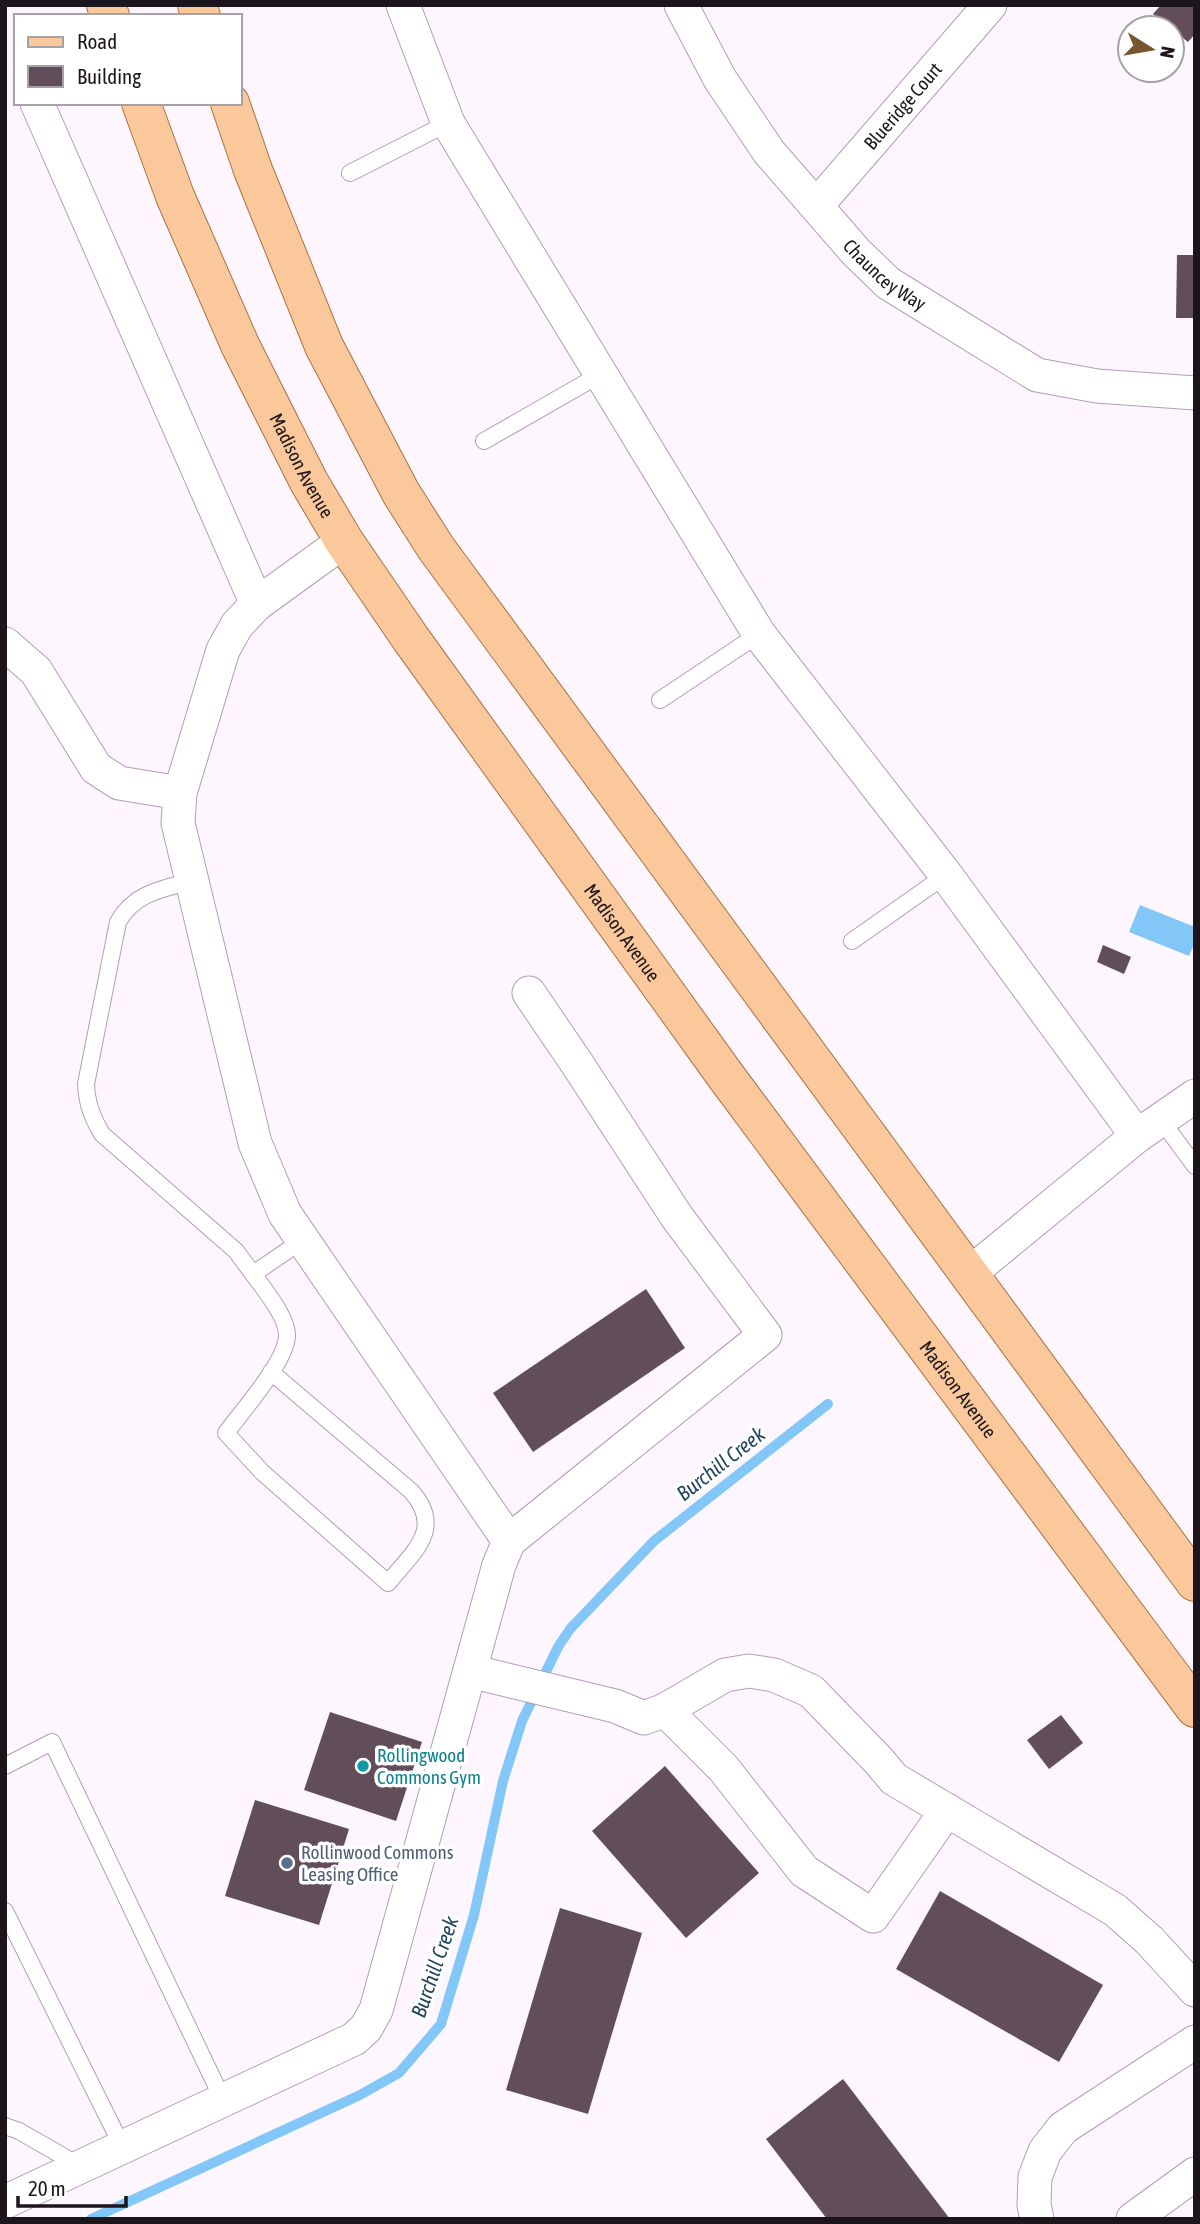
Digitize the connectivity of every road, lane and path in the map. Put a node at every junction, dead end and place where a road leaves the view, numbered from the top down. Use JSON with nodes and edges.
{"nodes":[{"id":1,"x":403,"y":5,"type":"edge"},
{"id":2,"x":681,"y":5,"type":"edge"},
{"id":3,"x":990,"y":5,"type":"edge"},
{"id":4,"x":38,"y":105,"type":"edge"},
{"id":5,"x":142,"y":105,"type":"edge"},
{"id":6,"x":231,"y":105,"type":"edge"},
{"id":7,"x":448,"y":123,"type":"junction"},
{"id":8,"x":350,"y":173,"type":"dead end"},
{"id":9,"x":817,"y":205,"type":"junction"},
{"id":10,"x":601,"y":374,"type":"junction"},
{"id":11,"x":1195,"y":393,"type":"edge"},
{"id":12,"x":484,"y":441,"type":"dead end"},
{"id":13,"x":344,"y":541,"type":"junction"},
{"id":14,"x":257,"y":604,"type":"junction"},
{"id":15,"x":759,"y":634,"type":"junction"},
{"id":16,"x":5,"y":644,"type":"edge"},
{"id":17,"x":660,"y":699,"type":"dead end"},
{"id":18,"x":180,"y":793,"type":"junction"},
{"id":19,"x":946,"y":876,"type":"junction"},
{"id":20,"x":192,"y":881,"type":"junction"},
{"id":21,"x":852,"y":941,"type":"dead end"},
{"id":22,"x":529,"y":993,"type":"dead end"},
{"id":23,"x":1195,"y":1096,"type":"edge"},
{"id":24,"x":1149,"y":1128,"type":"junction"},
{"id":25,"x":1195,"y":1166,"type":"edge"},
{"id":26,"x":303,"y":1240,"type":"junction"},
{"id":27,"x":253,"y":1274,"type":"junction"},
{"id":28,"x":969,"y":1274,"type":"junction"},
{"id":29,"x":271,"y":1372,"type":"junction"},
{"id":30,"x":509,"y":1541,"type":"junction"},
{"id":31,"x":1195,"y":1582,"type":"edge"},
{"id":32,"x":470,"y":1671,"type":"junction"},
{"id":33,"x":1195,"y":1708,"type":"edge"},
{"id":34,"x":665,"y":1710,"type":"junction"},
{"id":35,"x":5,"y":1766,"type":"edge"},
{"id":36,"x":947,"y":1810,"type":"junction"},
{"id":37,"x":5,"y":1911,"type":"edge"},
{"id":38,"x":1195,"y":1990,"type":"edge"},
{"id":39,"x":1195,"y":2042,"type":"edge"},
{"id":40,"x":223,"y":2100,"type":"junction"},
{"id":41,"x":5,"y":2126,"type":"edge"},
{"id":42,"x":123,"y":2148,"type":"junction"},
{"id":43,"x":82,"y":2167,"type":"junction"},
{"id":44,"x":1195,"y":2174,"type":"edge"},
{"id":45,"x":5,"y":2202,"type":"edge"},
{"id":46,"x":1037,"y":2219,"type":"edge"},
{"id":47,"x":1133,"y":2219,"type":"edge"}],
"edges":[{"from":1,"to":7,"type":"street"},
{"from":2,"to":9,"type":"street","name":"Chauncey Way"},
{"from":3,"to":9,"type":"street","name":"Blueridge Court"},
{"from":4,"to":14,"type":"street"},
{"from":5,"to":13,"type":"main road","name":"Madison Avenue"},
{"from":6,"to":28,"type":"main road"},
{"from":7,"to":8,"type":"lane"},
{"from":7,"to":10,"type":"street"},
{"from":9,"to":11,"type":"street","name":"Chauncey Way"},
{"from":10,"to":12,"type":"lane"},
{"from":10,"to":15,"type":"street"},
{"from":13,"to":14,"type":"street"},
{"from":13,"to":33,"type":"main road","name":"Madison Avenue"},
{"from":14,"to":18,"type":"street"},
{"from":15,"to":17,"type":"lane"},
{"from":15,"to":19,"type":"street"},
{"from":16,"to":18,"type":"street"},
{"from":18,"to":20,"type":"street"},
{"from":19,"to":21,"type":"lane"},
{"from":19,"to":24,"type":"street"},
{"from":20,"to":26,"type":"street"},
{"from":20,"to":27,"type":"lane"},
{"from":22,"to":30,"type":"street"},
{"from":23,"to":24,"type":"street"},
{"from":24,"to":25,"type":"lane"},
{"from":24,"to":28,"type":"street"},
{"from":26,"to":27,"type":"lane"},
{"from":26,"to":30,"type":"street"},
{"from":27,"to":29,"type":"lane"},
{"from":28,"to":31,"type":"main road"},
{"from":29,"to":29,"type":"lane"},
{"from":30,"to":32,"type":"street"},
{"from":32,"to":34,"type":"street"},
{"from":32,"to":40,"type":"street"},
{"from":34,"to":36,"type":"street"},
{"from":34,"to":36,"type":"street"},
{"from":35,"to":40,"type":"lane"},
{"from":36,"to":38,"type":"street"},
{"from":37,"to":42,"type":"lane"},
{"from":39,"to":46,"type":"street"},
{"from":40,"to":42,"type":"street"},
{"from":41,"to":43,"type":"lane"},
{"from":42,"to":43,"type":"street"},
{"from":43,"to":45,"type":"street"},
{"from":44,"to":47,"type":"street"}]}
